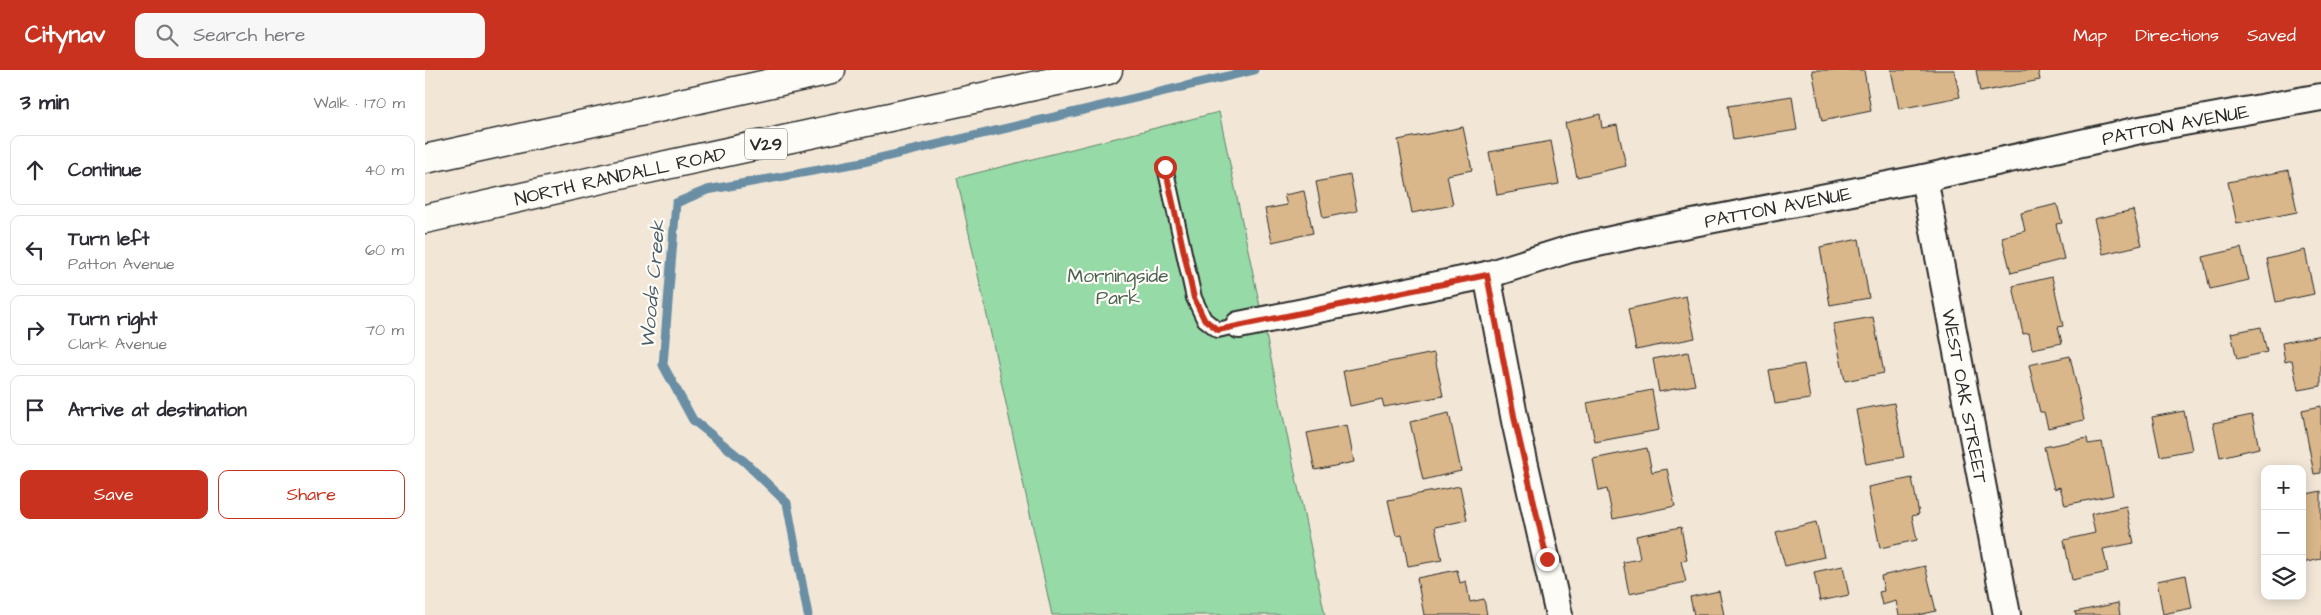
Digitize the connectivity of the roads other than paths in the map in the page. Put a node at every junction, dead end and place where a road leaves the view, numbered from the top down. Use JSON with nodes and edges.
{"nodes":[{"id":1,"x":831,"y":70,"type":"edge"},
{"id":2,"x":1108,"y":70,"type":"edge"},
{"id":3,"x":2321,"y":97,"type":"edge"},
{"id":4,"x":425,"y":159,"type":"edge"},
{"id":5,"x":1165,"y":167,"type":"dead end"},
{"id":6,"x":1923,"y":178,"type":"junction"},
{"id":7,"x":425,"y":219,"type":"edge"},
{"id":8,"x":1487,"y":275,"type":"junction"},
{"id":9,"x":1239,"y":325,"type":"joint"},
{"id":10,"x":1559,"y":615,"type":"edge"},
{"id":11,"x":2007,"y":615,"type":"edge"}],
"edges":[{"from":1,"to":4,"type":"main road"},
{"from":2,"to":7,"type":"main road","name":"NORTH RANDALL ROAD","number":"V29"},
{"from":3,"to":6,"type":"street","name":"PATTON AVENUE"},
{"from":5,"to":9,"type":"lane"},
{"from":6,"to":8,"type":"street","name":"PATTON AVENUE"},
{"from":6,"to":11,"type":"street","name":"WEST OAK STREET"},
{"from":8,"to":9,"type":"street","name":"PATTON AVENUE"},
{"from":8,"to":10,"type":"street"}]}
